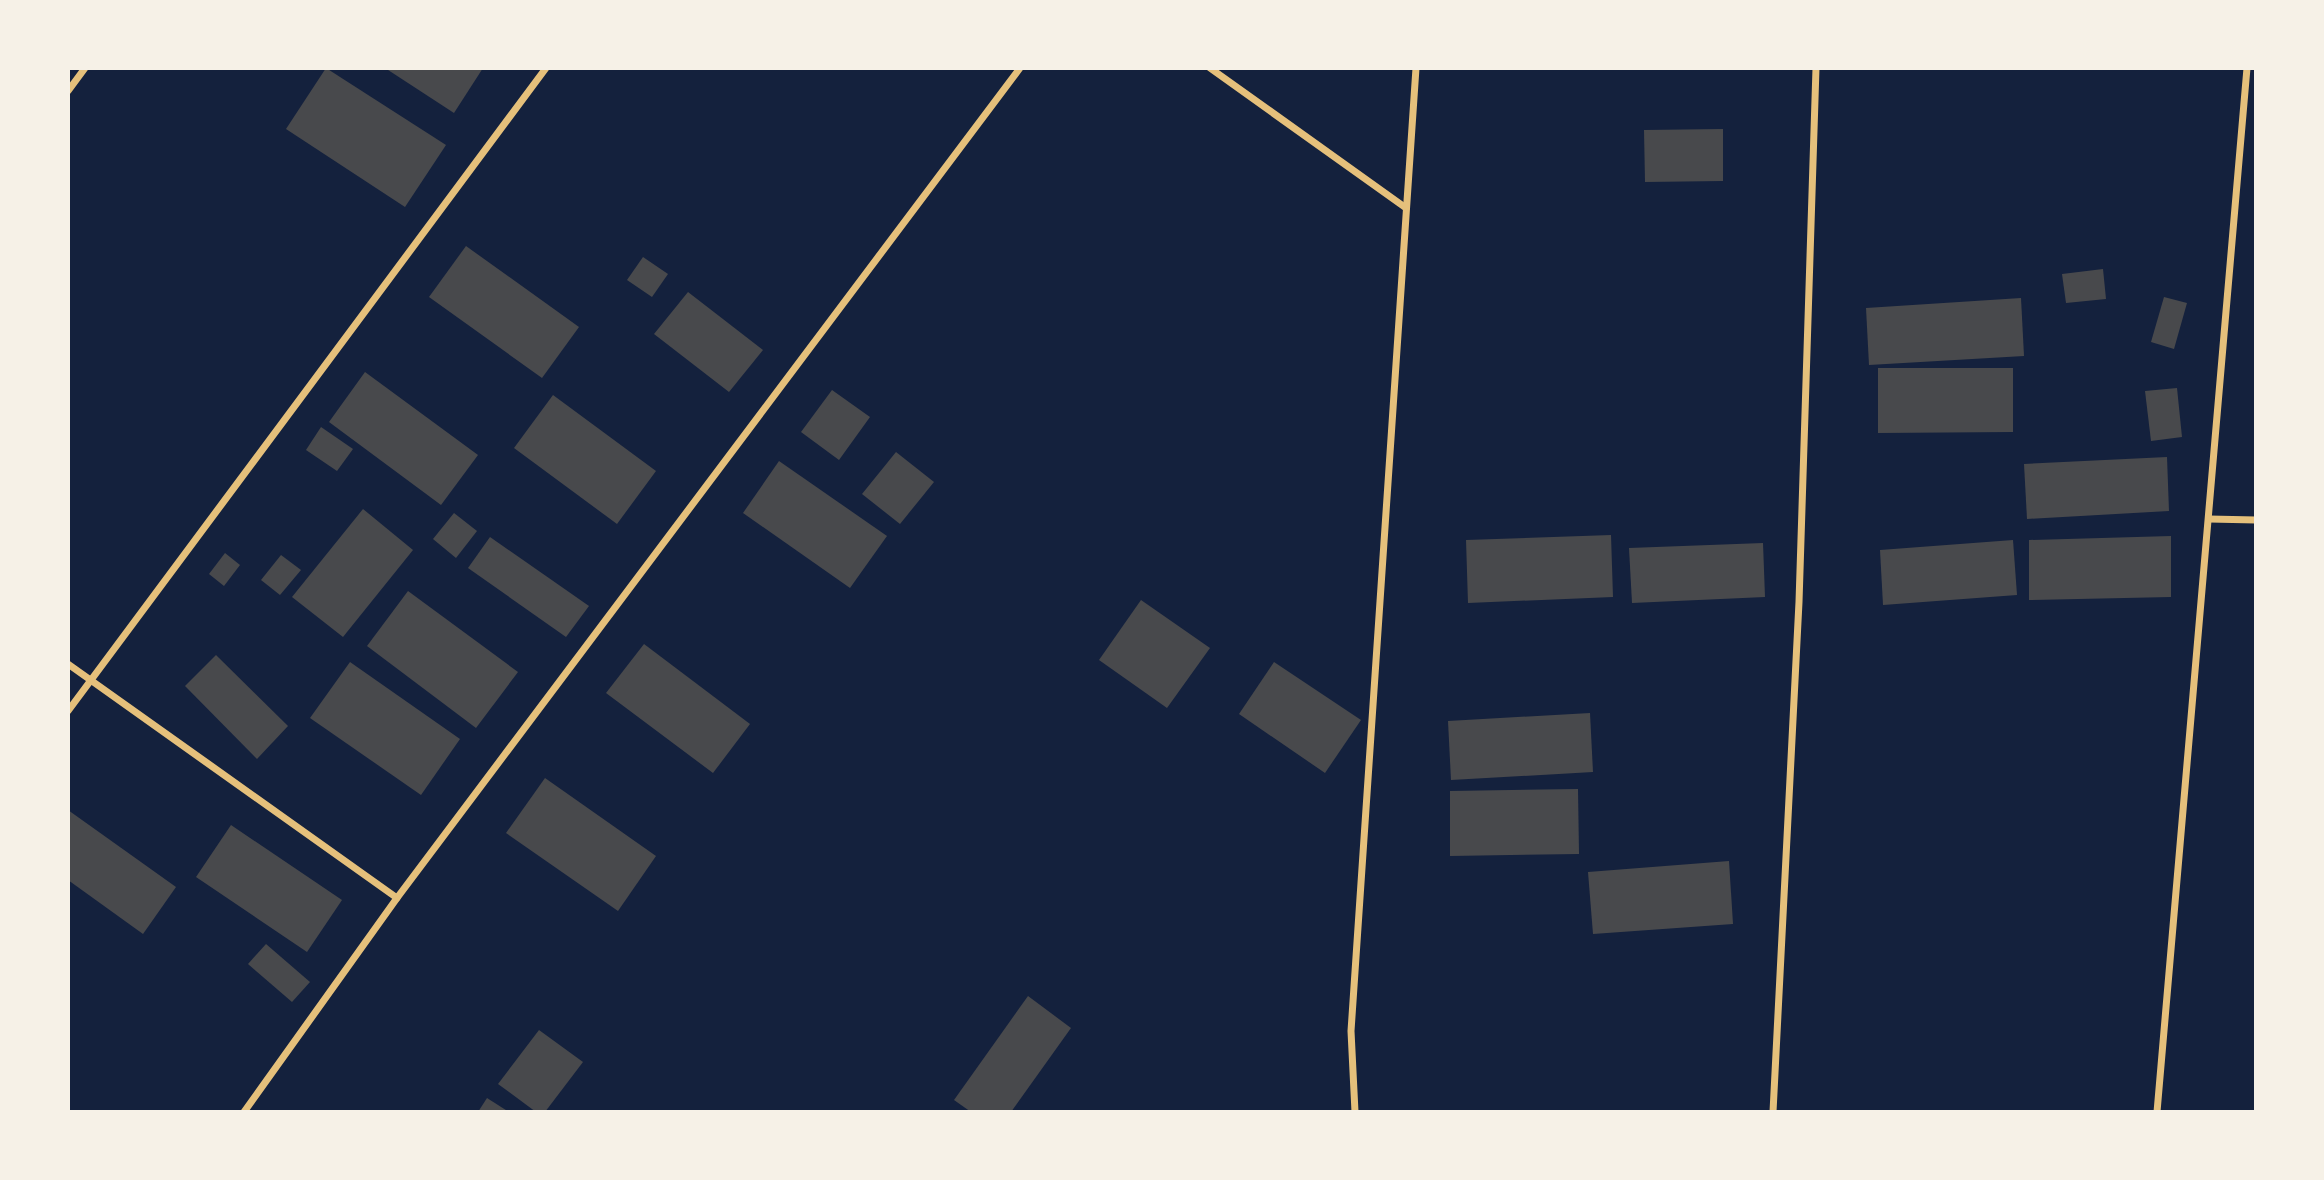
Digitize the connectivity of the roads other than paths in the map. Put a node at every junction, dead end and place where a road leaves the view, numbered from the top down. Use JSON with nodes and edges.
{"nodes":[{"id":1,"x":85,"y":68,"type":"edge"},
{"id":2,"x":546,"y":68,"type":"edge"},
{"id":3,"x":1020,"y":68,"type":"edge"},
{"id":4,"x":1210,"y":68,"type":"edge"},
{"id":5,"x":1416,"y":68,"type":"edge"},
{"id":6,"x":1816,"y":68,"type":"edge"},
{"id":7,"x":2247,"y":68,"type":"edge"},
{"id":8,"x":68,"y":91,"type":"edge"},
{"id":9,"x":1406,"y":208,"type":"junction"},
{"id":10,"x":2209,"y":519,"type":"junction"},
{"id":11,"x":2256,"y":520,"type":"edge"},
{"id":12,"x":68,"y":664,"type":"edge"},
{"id":13,"x":93,"y":680,"type":"junction"},
{"id":14,"x":68,"y":711,"type":"edge"},
{"id":15,"x":397,"y":898,"type":"junction"},
{"id":16,"x":244,"y":1112,"type":"edge"},
{"id":17,"x":1355,"y":1112,"type":"edge"},
{"id":18,"x":1773,"y":1112,"type":"edge"},
{"id":19,"x":2157,"y":1112,"type":"edge"}],
"edges":[{"from":1,"to":8,"type":"street"},
{"from":2,"to":13,"type":"street"},
{"from":3,"to":15,"type":"street"},
{"from":4,"to":9,"type":"street"},
{"from":5,"to":9,"type":"street"},
{"from":6,"to":18,"type":"street"},
{"from":7,"to":10,"type":"street"},
{"from":9,"to":17,"type":"street"},
{"from":10,"to":11,"type":"street"},
{"from":10,"to":19,"type":"street"},
{"from":12,"to":13,"type":"street"},
{"from":13,"to":14,"type":"street"},
{"from":13,"to":15,"type":"street"},
{"from":15,"to":16,"type":"street"}]}
